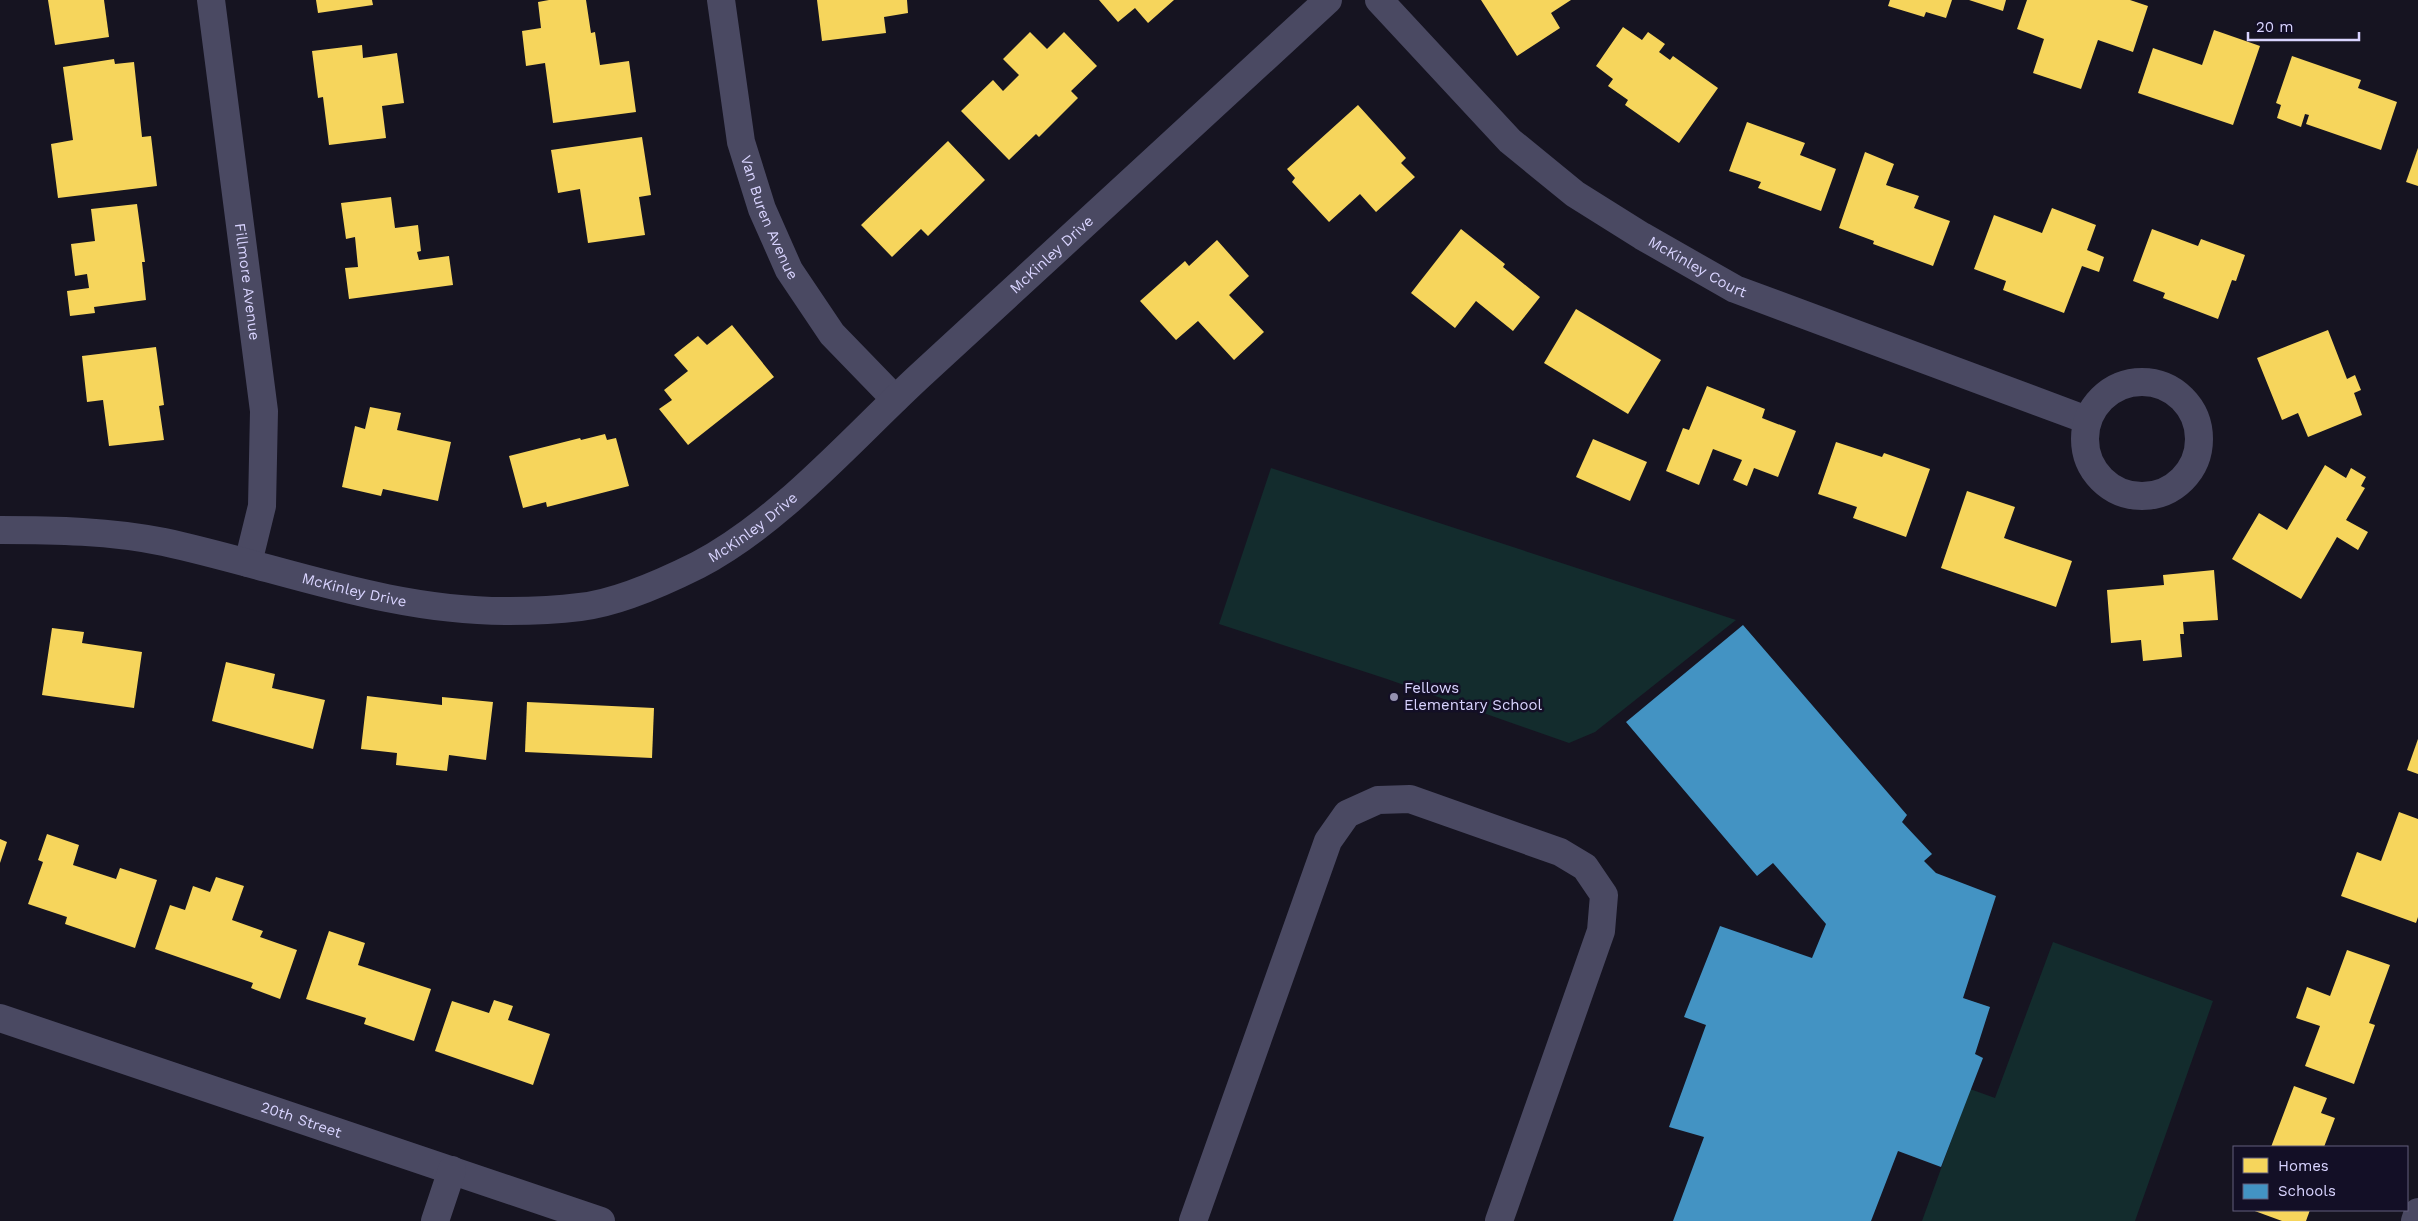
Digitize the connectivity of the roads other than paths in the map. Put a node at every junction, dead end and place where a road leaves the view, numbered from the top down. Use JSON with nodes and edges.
{"nodes":[{"id":1,"x":211,"y":0,"type":"edge"},
{"id":2,"x":721,"y":0,"type":"edge"},
{"id":3,"x":1328,"y":0,"type":"edge"},
{"id":4,"x":1379,"y":0,"type":"edge"},
{"id":5,"x":895,"y":398,"type":"junction"},
{"id":6,"x":2087,"y":420,"type":"junction"},
{"id":7,"x":0,"y":530,"type":"edge"},
{"id":8,"x":248,"y":563,"type":"junction"},
{"id":9,"x":0,"y":1018,"type":"edge"},
{"id":10,"x":452,"y":1170,"type":"junction"},
{"id":11,"x":2418,"y":1212,"type":"edge"},
{"id":12,"x":435,"y":1221,"type":"edge"},
{"id":13,"x":601,"y":1221,"type":"edge"},
{"id":14,"x":1193,"y":1221,"type":"edge"},
{"id":15,"x":1499,"y":1221,"type":"edge"},
{"id":16,"x":2415,"y":1221,"type":"edge"}],
"edges":[{"from":1,"to":8,"type":"street","name":"Fillmore Avenue"},
{"from":2,"to":5,"type":"street","name":"Van Buren Avenue"},
{"from":3,"to":5,"type":"street","name":"McKinley Drive"},
{"from":4,"to":6,"type":"street","name":"McKinley Court"},
{"from":5,"to":8,"type":"street","name":"McKinley Drive"},
{"from":6,"to":6,"type":"street"},
{"from":7,"to":8,"type":"street","name":"McKinley Drive"},
{"from":9,"to":10,"type":"street","name":"20th Street"},
{"from":10,"to":12,"type":"street"},
{"from":10,"to":13,"type":"street","name":"20th Street"},
{"from":11,"to":16,"type":"street"},
{"from":14,"to":15,"type":"street"}]}
